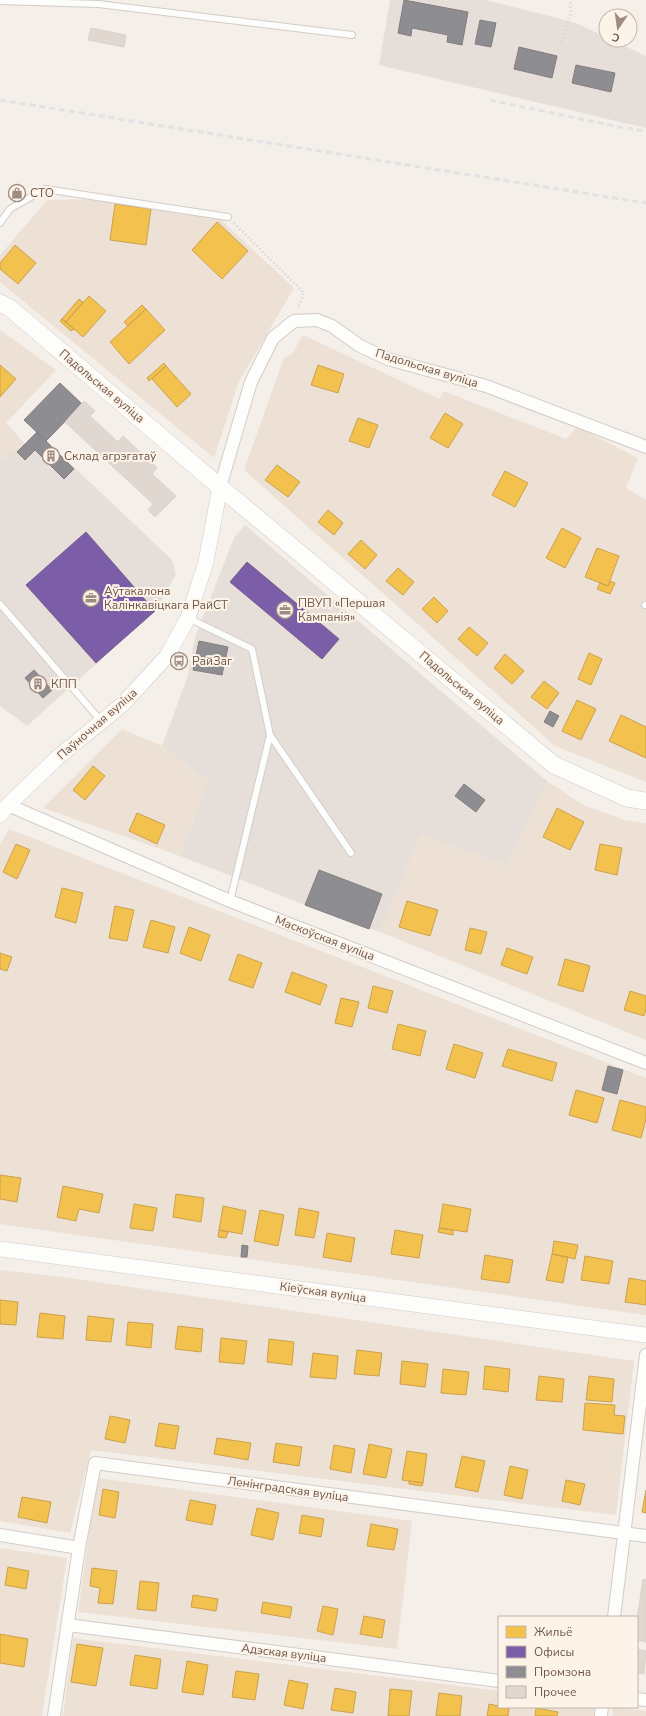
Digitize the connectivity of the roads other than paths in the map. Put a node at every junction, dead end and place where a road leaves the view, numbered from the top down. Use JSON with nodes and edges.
{"nodes":[{"id":1,"x":0,"y":0,"type":"edge"},
{"id":2,"x":352,"y":35,"type":"dead end"},
{"id":3,"x":228,"y":217,"type":"road end"},
{"id":4,"x":0,"y":223,"type":"edge"},
{"id":5,"x":0,"y":303,"type":"edge"},
{"id":6,"x":646,"y":447,"type":"edge"},
{"id":7,"x":220,"y":486,"type":"junction"},
{"id":8,"x":0,"y":604,"type":"edge"},
{"id":9,"x":188,"y":618,"type":"junction"},
{"id":10,"x":102,"y":722,"type":"junction"},
{"id":11,"x":270,"y":734,"type":"junction"},
{"id":12,"x":646,"y":800,"type":"edge"},
{"id":13,"x":4,"y":810,"type":"edge"},
{"id":14,"x":351,"y":853,"type":"dead end"},
{"id":15,"x":230,"y":901,"type":"junction"},
{"id":16,"x":646,"y":1063,"type":"edge"},
{"id":17,"x":0,"y":1249,"type":"edge"},
{"id":18,"x":646,"y":1335,"type":"edge"},
{"id":19,"x":646,"y":1355,"type":"edge"},
{"id":20,"x":625,"y":1533,"type":"junction"},
{"id":21,"x":0,"y":1535,"type":"edge"},
{"id":22,"x":646,"y":1536,"type":"edge"},
{"id":23,"x":79,"y":1548,"type":"junction"},
{"id":24,"x":614,"y":1616,"type":"edge"},
{"id":25,"x":68,"y":1625,"type":"junction"},
{"id":26,"x":498,"y":1681,"type":"edge"},
{"id":27,"x":54,"y":1716,"type":"edge"}],
"edges":[{"from":1,"to":2,"type":"lane"},
{"from":3,"to":4,"type":"lane"},
{"from":5,"to":7,"type":"main road","name":"Падольская вуліца"},
{"from":6,"to":7,"type":"street","name":"Падольская вуліца"},
{"from":7,"to":9,"type":"street","name":"Паўночная вуліца"},
{"from":7,"to":12,"type":"main road","name":"Падольская вуліца"},
{"from":8,"to":10,"type":"lane"},
{"from":9,"to":10,"type":"street","name":"Паўночная вуліца"},
{"from":9,"to":11,"type":"lane"},
{"from":10,"to":13,"type":"street","name":"Паўночная вуліца"},
{"from":11,"to":14,"type":"lane"},
{"from":11,"to":15,"type":"lane"},
{"from":13,"to":15,"type":"street","name":"Маскоўская вуліца"},
{"from":15,"to":16,"type":"street","name":"Маскоўская вуліца"},
{"from":17,"to":18,"type":"street","name":"Кіеўская вуліца"},
{"from":19,"to":20,"type":"street"},
{"from":20,"to":22,"type":"street","name":"Ленінградская вуліца"},
{"from":20,"to":23,"type":"street","name":"Ленінградская вуліца"},
{"from":20,"to":24,"type":"street"},
{"from":21,"to":23,"type":"street"},
{"from":23,"to":25,"type":"street"},
{"from":25,"to":26,"type":"street","name":"Адэская вуліца"},
{"from":25,"to":27,"type":"street"}]}
